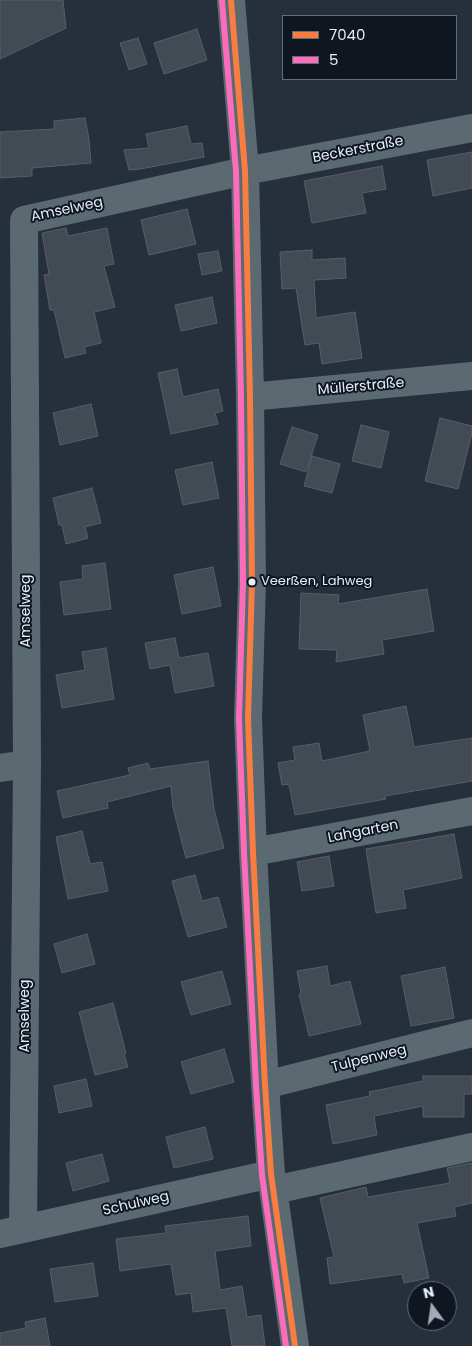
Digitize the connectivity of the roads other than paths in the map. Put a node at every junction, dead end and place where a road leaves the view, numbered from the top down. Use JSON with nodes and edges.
{"nodes":[{"id":1,"x":231,"y":0,"type":"edge"},
{"id":2,"x":472,"y":128,"type":"edge"},
{"id":3,"x":245,"y":171,"type":"junction"},
{"id":4,"x":472,"y":376,"type":"edge"},
{"id":5,"x":250,"y":397,"type":"junction"},
{"id":6,"x":27,"y":764,"type":"junction"},
{"id":7,"x":0,"y":768,"type":"edge"},
{"id":8,"x":472,"y":812,"type":"edge"},
{"id":9,"x":253,"y":852,"type":"junction"},
{"id":10,"x":472,"y":1033,"type":"edge"},
{"id":11,"x":265,"y":1085,"type":"junction"},
{"id":12,"x":472,"y":1147,"type":"edge"},
{"id":13,"x":273,"y":1182,"type":"junction"},
{"id":14,"x":12,"y":1231,"type":"edge"},
{"id":15,"x":295,"y":1346,"type":"edge"}],
"edges":[{"from":1,"to":3,"type":"street"},
{"from":2,"to":3,"type":"street","name":"Beckerstraße"},
{"from":3,"to":5,"type":"street"},
{"from":3,"to":6,"type":"street","name":"Amselweg"},
{"from":4,"to":5,"type":"street","name":"Müllerstraße"},
{"from":5,"to":9,"type":"street"},
{"from":6,"to":7,"type":"street"},
{"from":6,"to":14,"type":"street","name":"Amselweg"},
{"from":8,"to":9,"type":"street","name":"Lahgarten"},
{"from":9,"to":11,"type":"street"},
{"from":10,"to":11,"type":"street","name":"Tulpenweg"},
{"from":11,"to":13,"type":"street"},
{"from":12,"to":13,"type":"street","name":"Schulweg"},
{"from":13,"to":14,"type":"street","name":"Schulweg"},
{"from":13,"to":15,"type":"street"}]}
